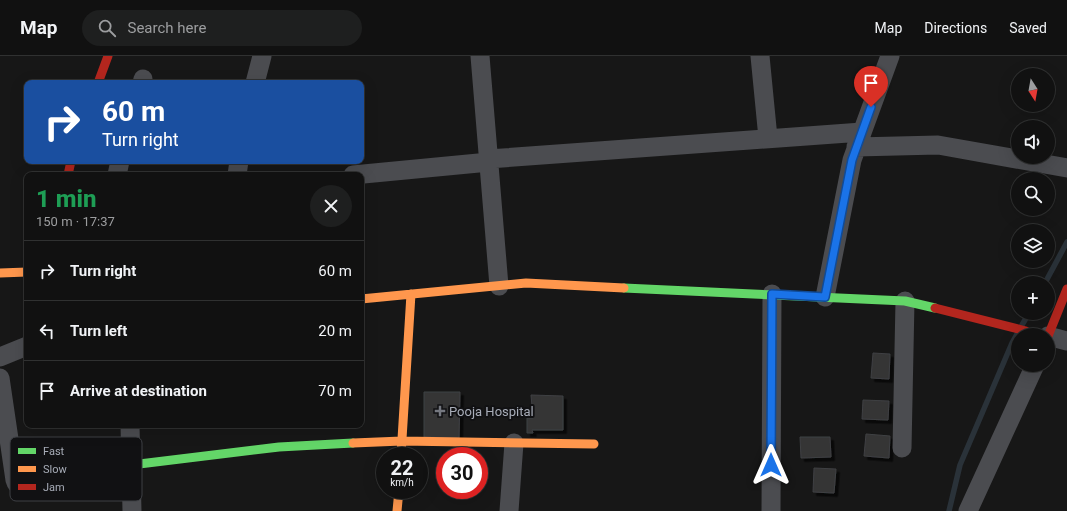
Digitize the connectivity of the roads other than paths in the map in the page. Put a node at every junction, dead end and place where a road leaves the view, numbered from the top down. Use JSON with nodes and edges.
{"nodes":[{"id":1,"x":108,"y":56,"type":"edge"},
{"id":2,"x":262,"y":56,"type":"edge"},
{"id":3,"x":480,"y":56,"type":"edge"},
{"id":4,"x":760,"y":56,"type":"edge"},
{"id":5,"x":890,"y":56,"type":"edge"},
{"id":6,"x":99,"y":80,"type":"edge"},
{"id":7,"x":257,"y":80,"type":"edge"},
{"id":8,"x":768,"y":138,"type":"junction"},
{"id":9,"x":859,"y":140,"type":"junction"},
{"id":10,"x":488,"y":160,"type":"junction"},
{"id":11,"x":1067,"y":168,"type":"edge"},
{"id":12,"x":364,"y":174,"type":"edge"},
{"id":13,"x":0,"y":272,"type":"edge"},
{"id":14,"x":24,"y":272,"type":"edge"},
{"id":15,"x":499,"y":286,"type":"junction"},
{"id":16,"x":1067,"y":289,"type":"edge"},
{"id":17,"x":411,"y":294,"type":"junction"},
{"id":18,"x":772,"y":294,"type":"junction"},
{"id":19,"x":825,"y":297,"type":"junction"},
{"id":20,"x":364,"y":299,"type":"edge"},
{"id":21,"x":905,"y":300,"type":"junction"},
{"id":22,"x":1011,"y":328,"type":"edge"},
{"id":23,"x":1051,"y":328,"type":"edge"},
{"id":24,"x":1055,"y":338,"type":"edge"},
{"id":25,"x":1067,"y":341,"type":"edge"},
{"id":26,"x":24,"y":347,"type":"edge"},
{"id":27,"x":0,"y":357,"type":"edge"},
{"id":28,"x":1032,"y":372,"type":"edge"},
{"id":29,"x":0,"y":378,"type":"edge"},
{"id":30,"x":402,"y":441,"type":"junction"},
{"id":31,"x":514,"y":443,"type":"junction"},
{"id":32,"x":594,"y":444,"type":"dead end"},
{"id":33,"x":10,"y":446,"type":"edge"},
{"id":34,"x":402,"y":447,"type":"edge"},
{"id":35,"x":902,"y":448,"type":"dead end"},
{"id":36,"x":142,"y":470,"type":"edge"},
{"id":37,"x":398,"y":499,"type":"edge"},
{"id":38,"x":132,"y":501,"type":"edge"},
{"id":39,"x":132,"y":511,"type":"edge"},
{"id":40,"x":397,"y":511,"type":"edge"},
{"id":41,"x":510,"y":511,"type":"edge"},
{"id":42,"x":771,"y":511,"type":"edge"},
{"id":43,"x":968,"y":511,"type":"edge"}],
"edges":[{"from":1,"to":6,"type":"street"},
{"from":2,"to":7,"type":"street"},
{"from":3,"to":10,"type":"street"},
{"from":4,"to":8,"type":"street"},
{"from":5,"to":9,"type":"street"},
{"from":8,"to":9,"type":"street"},
{"from":8,"to":10,"type":"street"},
{"from":9,"to":11,"type":"street"},
{"from":9,"to":19,"type":"street"},
{"from":10,"to":12,"type":"street"},
{"from":10,"to":15,"type":"street"},
{"from":13,"to":14,"type":"street"},
{"from":15,"to":17,"type":"street"},
{"from":15,"to":18,"type":"street"},
{"from":16,"to":23,"type":"street"},
{"from":17,"to":20,"type":"street"},
{"from":17,"to":30,"type":"street"},
{"from":18,"to":19,"type":"street"},
{"from":18,"to":42,"type":"street"},
{"from":19,"to":21,"type":"street"},
{"from":21,"to":22,"type":"street"},
{"from":21,"to":35,"type":"street"},
{"from":24,"to":25,"type":"street"},
{"from":26,"to":27,"type":"street"},
{"from":28,"to":43,"type":"street"},
{"from":29,"to":33,"type":"street"},
{"from":30,"to":31,"type":"street"},
{"from":30,"to":34,"type":"street"},
{"from":30,"to":36,"type":"street"},
{"from":31,"to":32,"type":"street"},
{"from":31,"to":41,"type":"street"},
{"from":37,"to":40,"type":"street"},
{"from":38,"to":39,"type":"street"}]}
